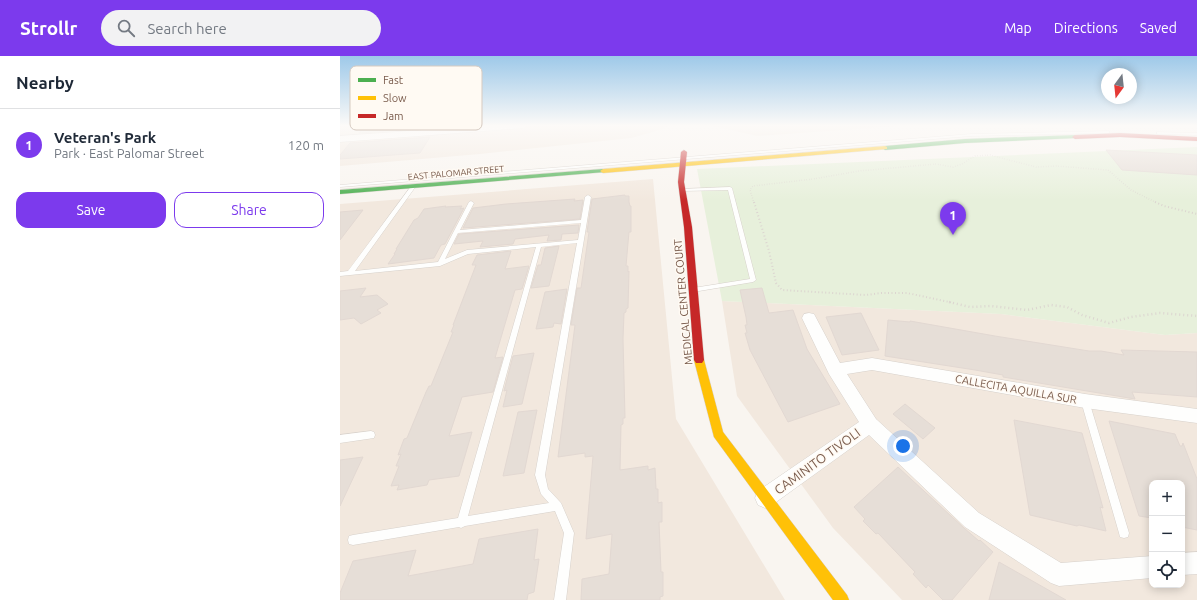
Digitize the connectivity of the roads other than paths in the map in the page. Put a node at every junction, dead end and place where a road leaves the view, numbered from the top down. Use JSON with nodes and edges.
{"nodes":[{"id":1,"x":752,"y":150,"type":"edge"},
{"id":2,"x":779,"y":150,"type":"edge"},
{"id":3,"x":810,"y":150,"type":"edge"},
{"id":4,"x":684,"y":158,"type":"junction"},
{"id":5,"x":340,"y":178,"type":"edge"},
{"id":6,"x":340,"y":186,"type":"edge"},
{"id":7,"x":414,"y":186,"type":"junction"},
{"id":8,"x":682,"y":190,"type":"junction"},
{"id":9,"x":340,"y":192,"type":"edge"},
{"id":10,"x":588,"y":198,"type":"dead end"},
{"id":11,"x":471,"y":204,"type":"dead end"},
{"id":12,"x":584,"y":221,"type":"junction"},
{"id":13,"x":456,"y":232,"type":"junction"},
{"id":14,"x":581,"y":241,"type":"junction"},
{"id":15,"x":539,"y":246,"type":"junction"},
{"id":16,"x":440,"y":264,"type":"junction"},
{"id":17,"x":350,"y":273,"type":"junction"},
{"id":18,"x":340,"y":274,"type":"edge"},
{"id":19,"x":693,"y":290,"type":"junction"},
{"id":20,"x":809,"y":318,"type":"dead end"},
{"id":21,"x":835,"y":370,"type":"junction"},
{"id":22,"x":1085,"y":401,"type":"junction"},
{"id":23,"x":1197,"y":416,"type":"edge"},
{"id":24,"x":870,"y":424,"type":"junction"},
{"id":25,"x":371,"y":435,"type":"dead end"},
{"id":26,"x":340,"y":439,"type":"edge"},
{"id":27,"x":765,"y":498,"type":"junction"},
{"id":28,"x":558,"y":506,"type":"junction"},
{"id":29,"x":461,"y":522,"type":"junction"},
{"id":30,"x":1124,"y":534,"type":"dead end"},
{"id":31,"x":353,"y":540,"type":"dead end"},
{"id":32,"x":1197,"y":563,"type":"edge"},
{"id":33,"x":1185,"y":564,"type":"edge"},
{"id":34,"x":1149,"y":567,"type":"edge"},
{"id":35,"x":836,"y":598,"type":"edge"},
{"id":36,"x":560,"y":600,"type":"edge"}],
"edges":[{"from":1,"to":4,"type":"main road","name":"EAST PALOMAR STREET"},
{"from":2,"to":4,"type":"lane"},
{"from":3,"to":4,"type":"main road","name":"EAST PALOMAR STREET"},
{"from":4,"to":5,"type":"main road","name":"EAST PALOMAR STREET"},
{"from":4,"to":6,"type":"lane"},
{"from":4,"to":7,"type":"main road","name":"EAST PALOMAR STREET"},
{"from":4,"to":8,"type":"main road","name":"MEDICAL CENTER COURT"},
{"from":7,"to":9,"type":"main road","name":"EAST PALOMAR STREET"},
{"from":7,"to":17,"type":"lane"},
{"from":8,"to":19,"type":"main road","name":"MEDICAL CENTER COURT"},
{"from":8,"to":19,"type":"lane"},
{"from":10,"to":12,"type":"lane"},
{"from":11,"to":13,"type":"lane"},
{"from":12,"to":13,"type":"lane"},
{"from":12,"to":14,"type":"lane"},
{"from":13,"to":16,"type":"lane"},
{"from":14,"to":15,"type":"lane"},
{"from":14,"to":28,"type":"lane"},
{"from":15,"to":16,"type":"lane"},
{"from":15,"to":29,"type":"lane"},
{"from":16,"to":17,"type":"lane"},
{"from":17,"to":18,"type":"lane"},
{"from":19,"to":27,"type":"main road","name":"MEDICAL CENTER COURT"},
{"from":20,"to":21,"type":"street"},
{"from":21,"to":22,"type":"street","name":"CALLECITA AQUILLA SUR"},
{"from":21,"to":24,"type":"street"},
{"from":22,"to":23,"type":"street","name":"CALLECITA AQUILLA SUR"},
{"from":22,"to":30,"type":"lane"},
{"from":24,"to":27,"type":"street","name":"CAMINITO TIVOLI"},
{"from":24,"to":34,"type":"street"},
{"from":25,"to":26,"type":"lane"},
{"from":27,"to":35,"type":"main road","name":"MEDICAL CENTER COURT"},
{"from":28,"to":29,"type":"lane"},
{"from":28,"to":36,"type":"lane"},
{"from":29,"to":31,"type":"lane"},
{"from":32,"to":33,"type":"street"}]}
